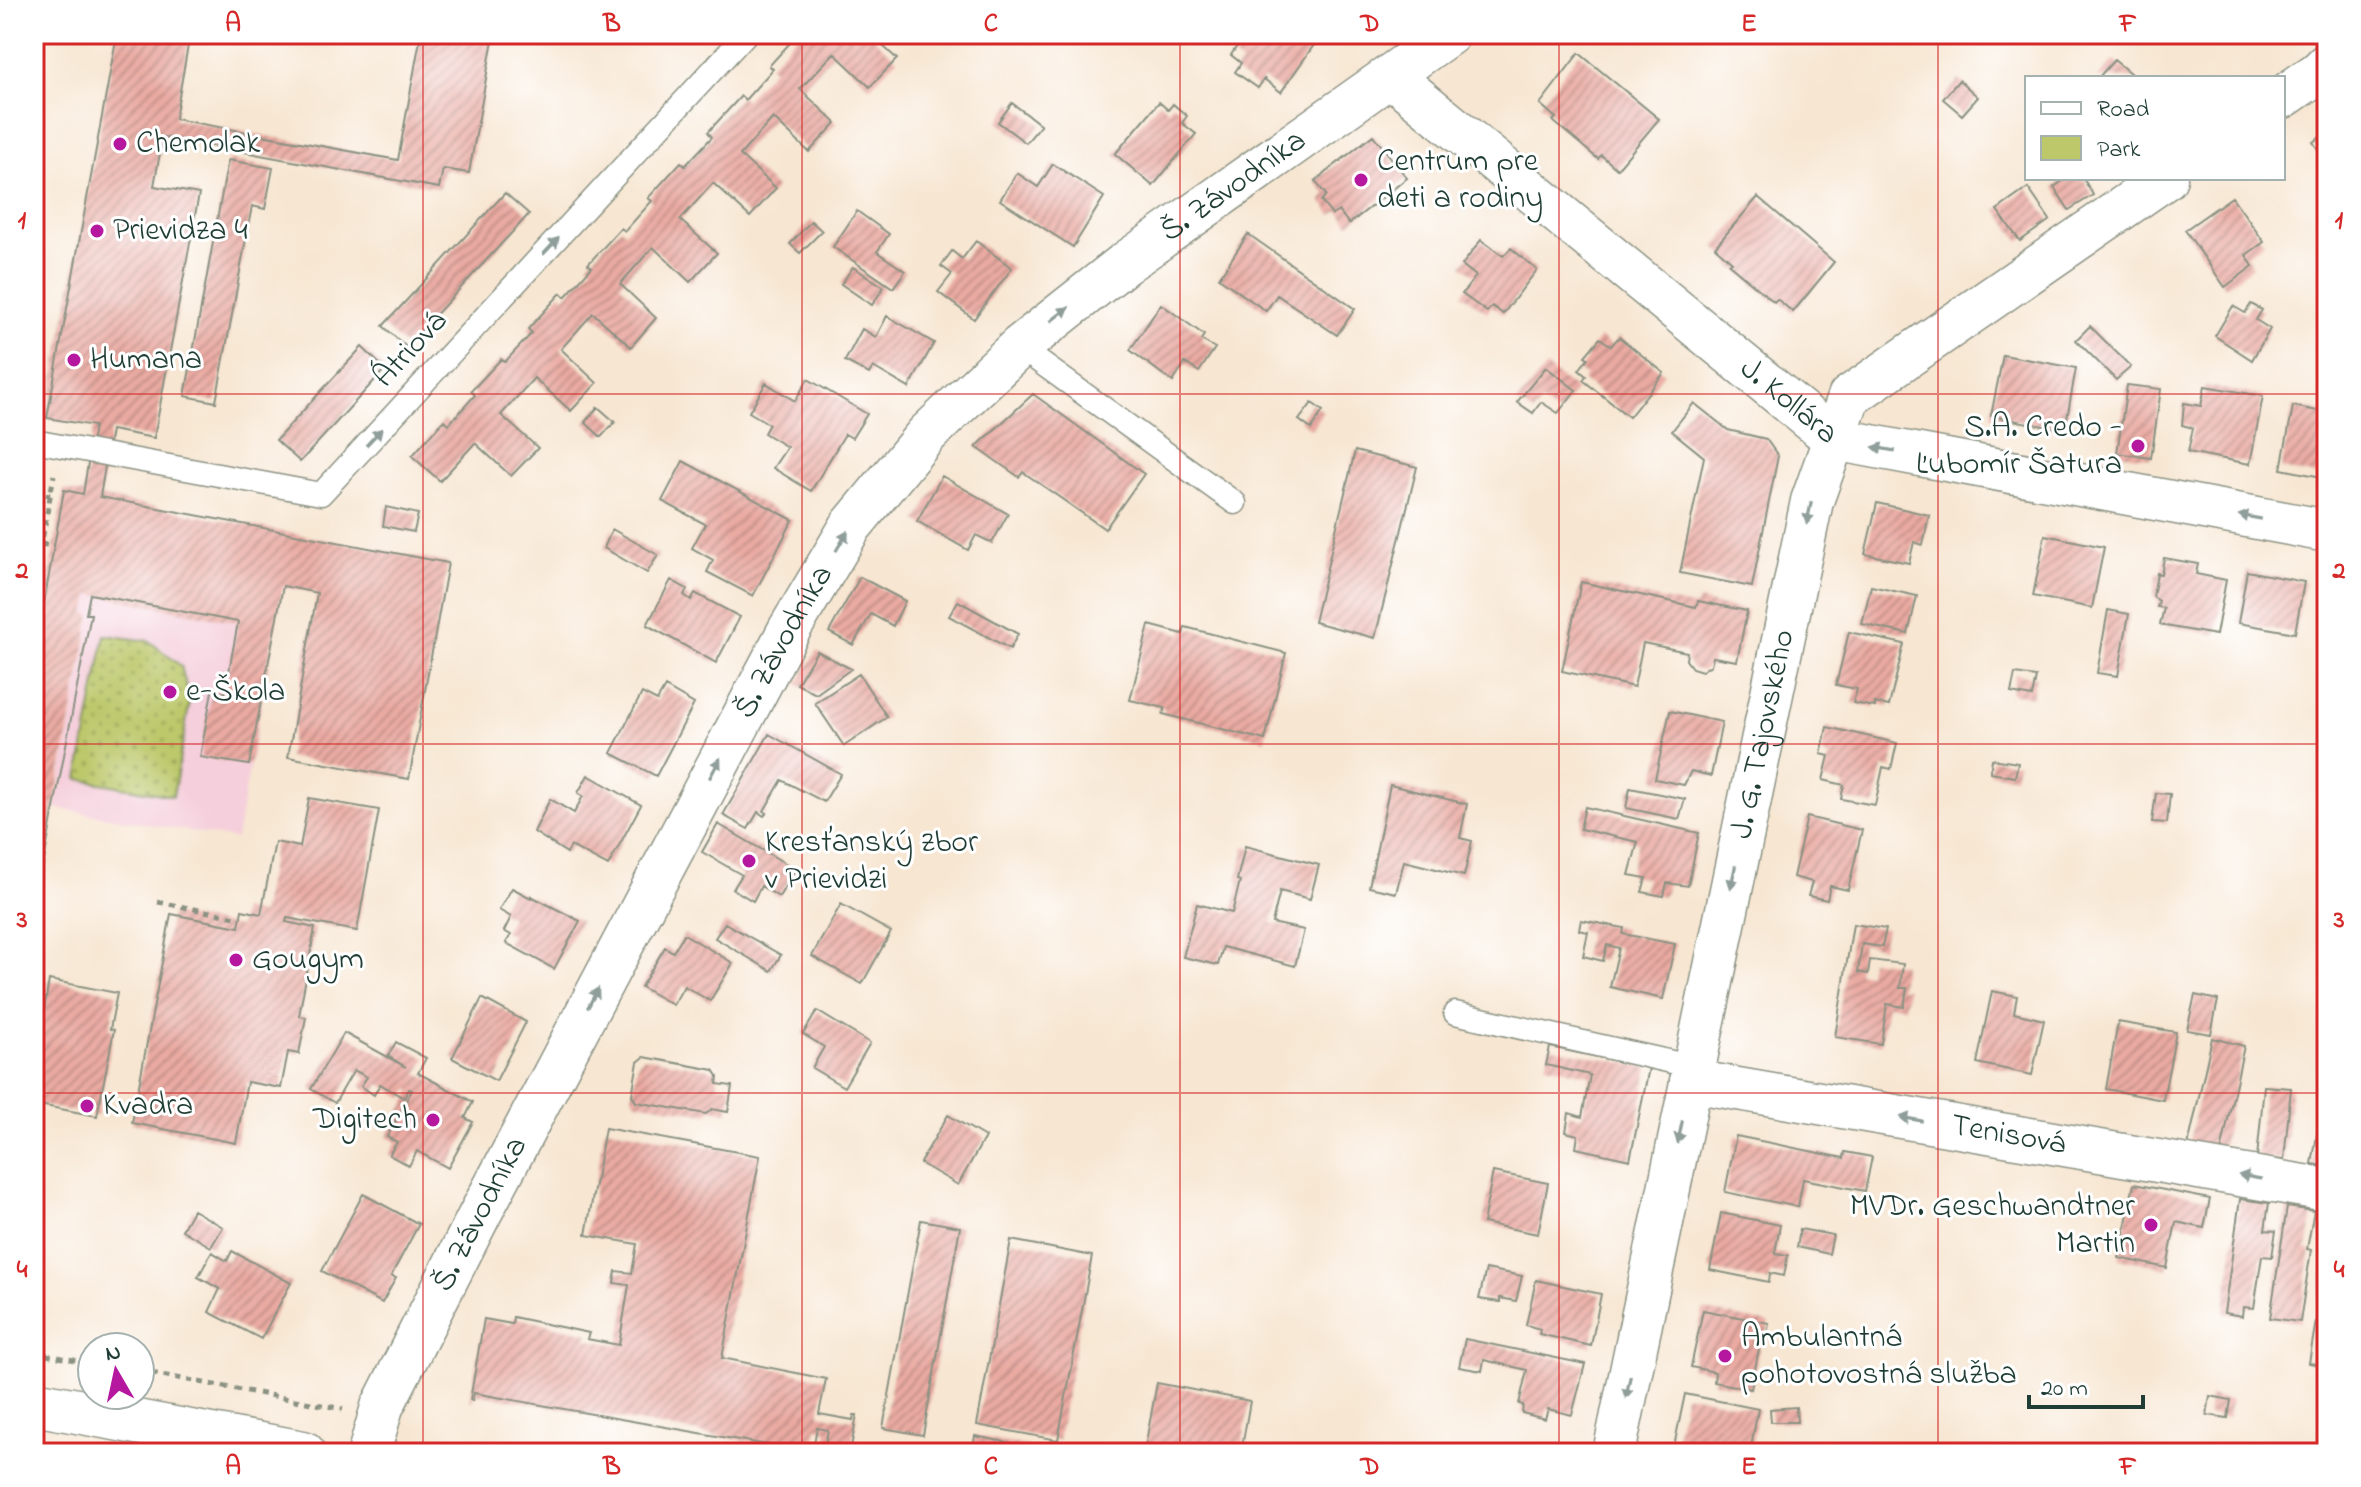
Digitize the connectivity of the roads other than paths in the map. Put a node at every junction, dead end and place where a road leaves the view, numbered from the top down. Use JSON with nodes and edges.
{"nodes":[{"id":1,"x":746,"y":34,"type":"edge"},
{"id":2,"x":1449,"y":34,"type":"edge"},
{"id":3,"x":2327,"y":64,"type":"edge"},
{"id":4,"x":1391,"y":76,"type":"junction"},
{"id":5,"x":2285,"y":96,"type":"edge"},
{"id":6,"x":2163,"y":180,"type":"edge"},
{"id":7,"x":1019,"y":347,"type":"junction"},
{"id":8,"x":1834,"y":439,"type":"junction"},
{"id":9,"x":34,"y":441,"type":"edge"},
{"id":10,"x":1235,"y":503,"type":"dead end"},
{"id":11,"x":2327,"y":531,"type":"edge"},
{"id":12,"x":1455,"y":1013,"type":"dead end"},
{"id":13,"x":1692,"y":1074,"type":"junction"},
{"id":14,"x":2327,"y":1190,"type":"edge"},
{"id":15,"x":34,"y":1403,"type":"edge"},
{"id":16,"x":374,"y":1436,"type":"edge"},
{"id":17,"x":175,"y":1442,"type":"edge"},
{"id":18,"x":303,"y":1453,"type":"edge"},
{"id":19,"x":1614,"y":1453,"type":"edge"}],
"edges":[{"from":9,"to":1,"type":"lane","name":"Átriová","one_way":true},
{"from":2,"to":4,"type":"street","name":"Š. Závodníka"},
{"from":3,"to":5,"type":"street"},
{"from":7,"to":4,"type":"street","name":"Š. Závodníka","one_way":true},
{"from":4,"to":8,"type":"street","name":"J. Kollára"},
{"from":6,"to":8,"type":"street","name":"J. G. Tajovského"},
{"from":7,"to":10,"type":"lane"},
{"from":16,"to":7,"type":"street","name":"Š. Závodníka","one_way":true},
{"from":11,"to":8,"type":"street","name":"J. Kollára","one_way":true},
{"from":8,"to":13,"type":"street","name":"J. G. Tajovského","one_way":true},
{"from":12,"to":13,"type":"lane"},
{"from":14,"to":13,"type":"street","name":"Tenisová","one_way":true},
{"from":13,"to":19,"type":"street","name":"J. G. Tajovského","one_way":true},
{"from":15,"to":17,"type":"street"},
{"from":17,"to":18,"type":"street"}]}
